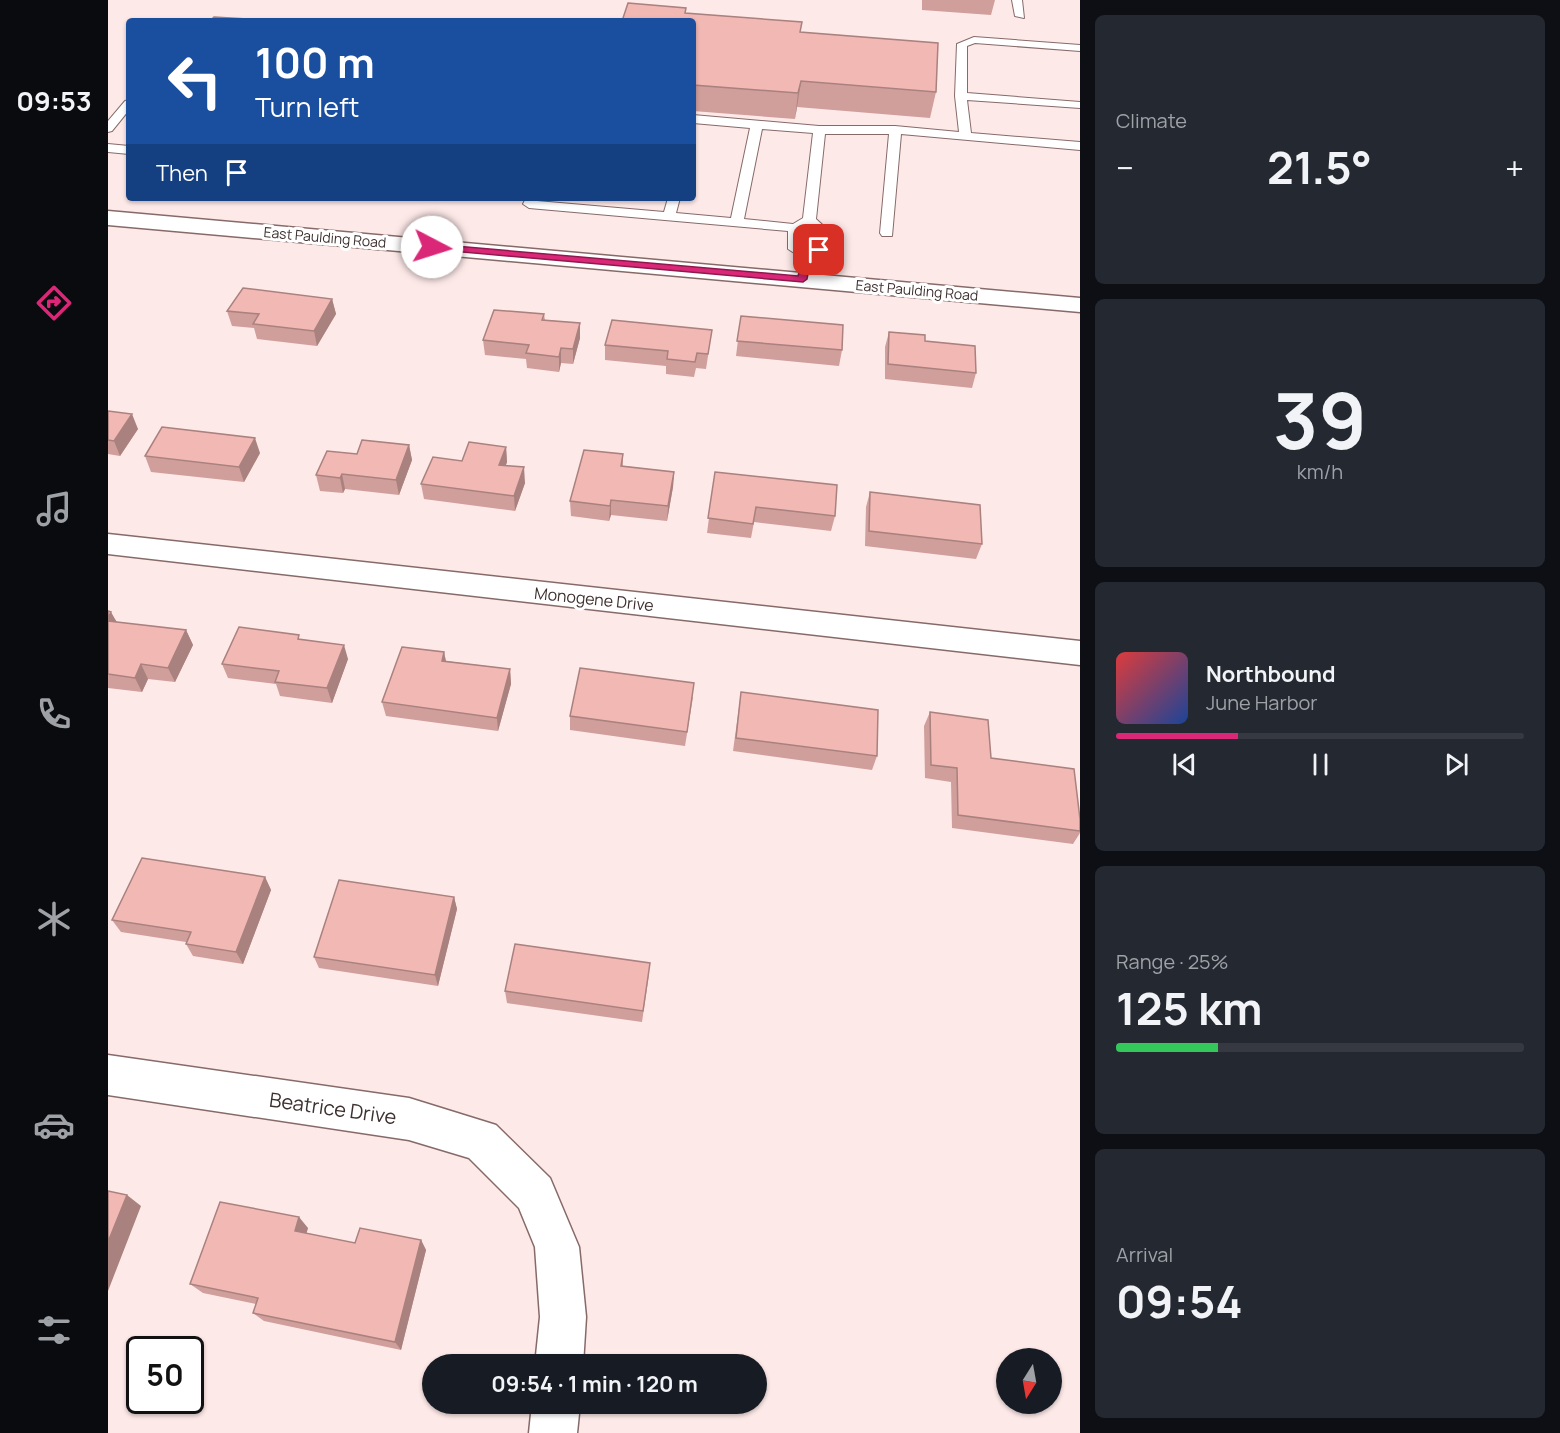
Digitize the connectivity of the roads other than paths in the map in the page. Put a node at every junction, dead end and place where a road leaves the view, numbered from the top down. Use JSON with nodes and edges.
{"nodes":[{"id":1,"x":1017,"y":0,"type":"edge"},
{"id":2,"x":1020,"y":16,"type":"dead end"},
{"id":3,"x":1080,"y":48,"type":"edge"},
{"id":4,"x":962,"y":96,"type":"junction"},
{"id":5,"x":1080,"y":105,"type":"edge"},
{"id":6,"x":126,"y":107,"type":"edge"},
{"id":7,"x":696,"y":118,"type":"edge"},
{"id":8,"x":757,"y":124,"type":"junction"},
{"id":9,"x":108,"y":128,"type":"edge"},
{"id":10,"x":819,"y":130,"type":"junction"},
{"id":11,"x":895,"y":130,"type":"junction"},
{"id":12,"x":965,"y":136,"type":"junction"},
{"id":13,"x":1080,"y":146,"type":"edge"},
{"id":14,"x":108,"y":148,"type":"edge"},
{"id":15,"x":126,"y":150,"type":"edge"},
{"id":16,"x":530,"y":201,"type":"edge"},
{"id":17,"x":673,"y":201,"type":"edge"},
{"id":18,"x":598,"y":204,"type":"edge"},
{"id":19,"x":669,"y":216,"type":"junction"},
{"id":20,"x":108,"y":218,"type":"edge"},
{"id":21,"x":809,"y":220,"type":"junction"},
{"id":22,"x":737,"y":223,"type":"junction"},
{"id":23,"x":795,"y":228,"type":"junction"},
{"id":24,"x":887,"y":233,"type":"dead end"},
{"id":25,"x":807,"y":257,"type":"junction"},
{"id":26,"x":803,"y":279,"type":"junction"},
{"id":27,"x":1080,"y":305,"type":"edge"},
{"id":28,"x":108,"y":544,"type":"edge"},
{"id":29,"x":1080,"y":653,"type":"edge"},
{"id":30,"x":108,"y":1075,"type":"edge"},
{"id":31,"x":560,"y":1354,"type":"edge"},
{"id":32,"x":555,"y":1414,"type":"edge"},
{"id":33,"x":553,"y":1433,"type":"edge"}],
"edges":[{"from":1,"to":2,"type":"lane"},
{"from":3,"to":4,"type":"lane"},
{"from":4,"to":5,"type":"lane"},
{"from":4,"to":12,"type":"lane"},
{"from":6,"to":9,"type":"lane"},
{"from":7,"to":8,"type":"lane"},
{"from":8,"to":10,"type":"lane"},
{"from":8,"to":22,"type":"lane"},
{"from":10,"to":11,"type":"lane"},
{"from":10,"to":21,"type":"lane"},
{"from":11,"to":12,"type":"lane"},
{"from":11,"to":24,"type":"lane"},
{"from":12,"to":13,"type":"lane"},
{"from":14,"to":15,"type":"lane"},
{"from":16,"to":18,"type":"lane"},
{"from":17,"to":19,"type":"lane"},
{"from":18,"to":19,"type":"lane"},
{"from":19,"to":22,"type":"lane"},
{"from":20,"to":26,"type":"street","name":"East Paulding Road"},
{"from":21,"to":23,"type":"lane"},
{"from":21,"to":25,"type":"lane"},
{"from":22,"to":23,"type":"lane"},
{"from":23,"to":25,"type":"lane"},
{"from":25,"to":26,"type":"lane"},
{"from":26,"to":27,"type":"street","name":"East Paulding Road"},
{"from":28,"to":29,"type":"street","name":"Monogene Drive"},
{"from":30,"to":31,"type":"street","name":"Beatrice Drive"},
{"from":32,"to":33,"type":"street"}]}
